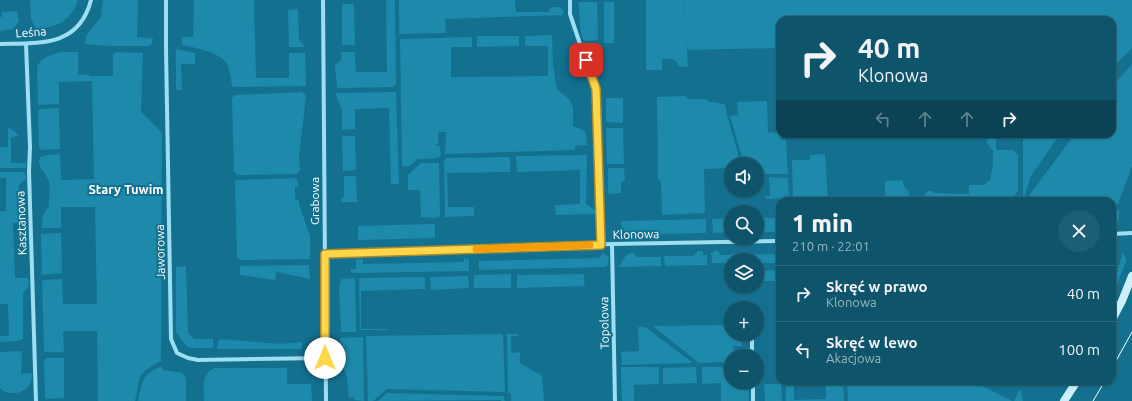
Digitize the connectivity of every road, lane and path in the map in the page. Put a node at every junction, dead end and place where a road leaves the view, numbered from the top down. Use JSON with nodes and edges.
{"nodes":[{"id":1,"x":91,"y":0,"type":"edge"},
{"id":2,"x":166,"y":0,"type":"edge"},
{"id":3,"x":323,"y":0,"type":"edge"},
{"id":4,"x":570,"y":0,"type":"edge"},
{"id":5,"x":0,"y":44,"type":"edge"},
{"id":6,"x":26,"y":44,"type":"junction"},
{"id":7,"x":1116,"y":234,"type":"edge"},
{"id":8,"x":1132,"y":234,"type":"edge"},
{"id":9,"x":776,"y":241,"type":"edge"},
{"id":10,"x":612,"y":244,"type":"junction"},
{"id":11,"x":601,"y":245,"type":"junction"},
{"id":12,"x":325,"y":254,"type":"junction"},
{"id":13,"x":1132,"y":276,"type":"edge"},
{"id":14,"x":1116,"y":312,"type":"edge"},
{"id":15,"x":325,"y":358,"type":"junction"},
{"id":16,"x":1074,"y":385,"type":"edge"},
{"id":17,"x":753,"y":389,"type":"edge"},
{"id":18,"x":36,"y":401,"type":"edge"},
{"id":19,"x":326,"y":401,"type":"edge"},
{"id":20,"x":615,"y":401,"type":"edge"},
{"id":21,"x":753,"y":401,"type":"edge"},
{"id":22,"x":1064,"y":401,"type":"edge"}],
"edges":[{"from":1,"to":6,"type":"street","name":"Leśna"},
{"from":2,"to":15,"type":"street","name":"Jaworowa"},
{"from":3,"to":12,"type":"street","name":"Grabowa"},
{"from":4,"to":11,"type":"street"},
{"from":5,"to":6,"type":"street","name":"Leśna"},
{"from":6,"to":18,"type":"street","name":"Kasztanowa"},
{"from":7,"to":8,"type":"street"},
{"from":9,"to":10,"type":"street","name":"Klonowa"},
{"from":10,"to":11,"type":"street","name":"Klonowa"},
{"from":10,"to":20,"type":"street","name":"Topolowa"},
{"from":11,"to":12,"type":"street","name":"Klonowa"},
{"from":12,"to":15,"type":"street","name":"Grabowa"},
{"from":13,"to":14,"type":"main road"},
{"from":15,"to":19,"type":"street","name":"Grabowa"},
{"from":16,"to":22,"type":"main road"},
{"from":17,"to":21,"type":"street"}]}
